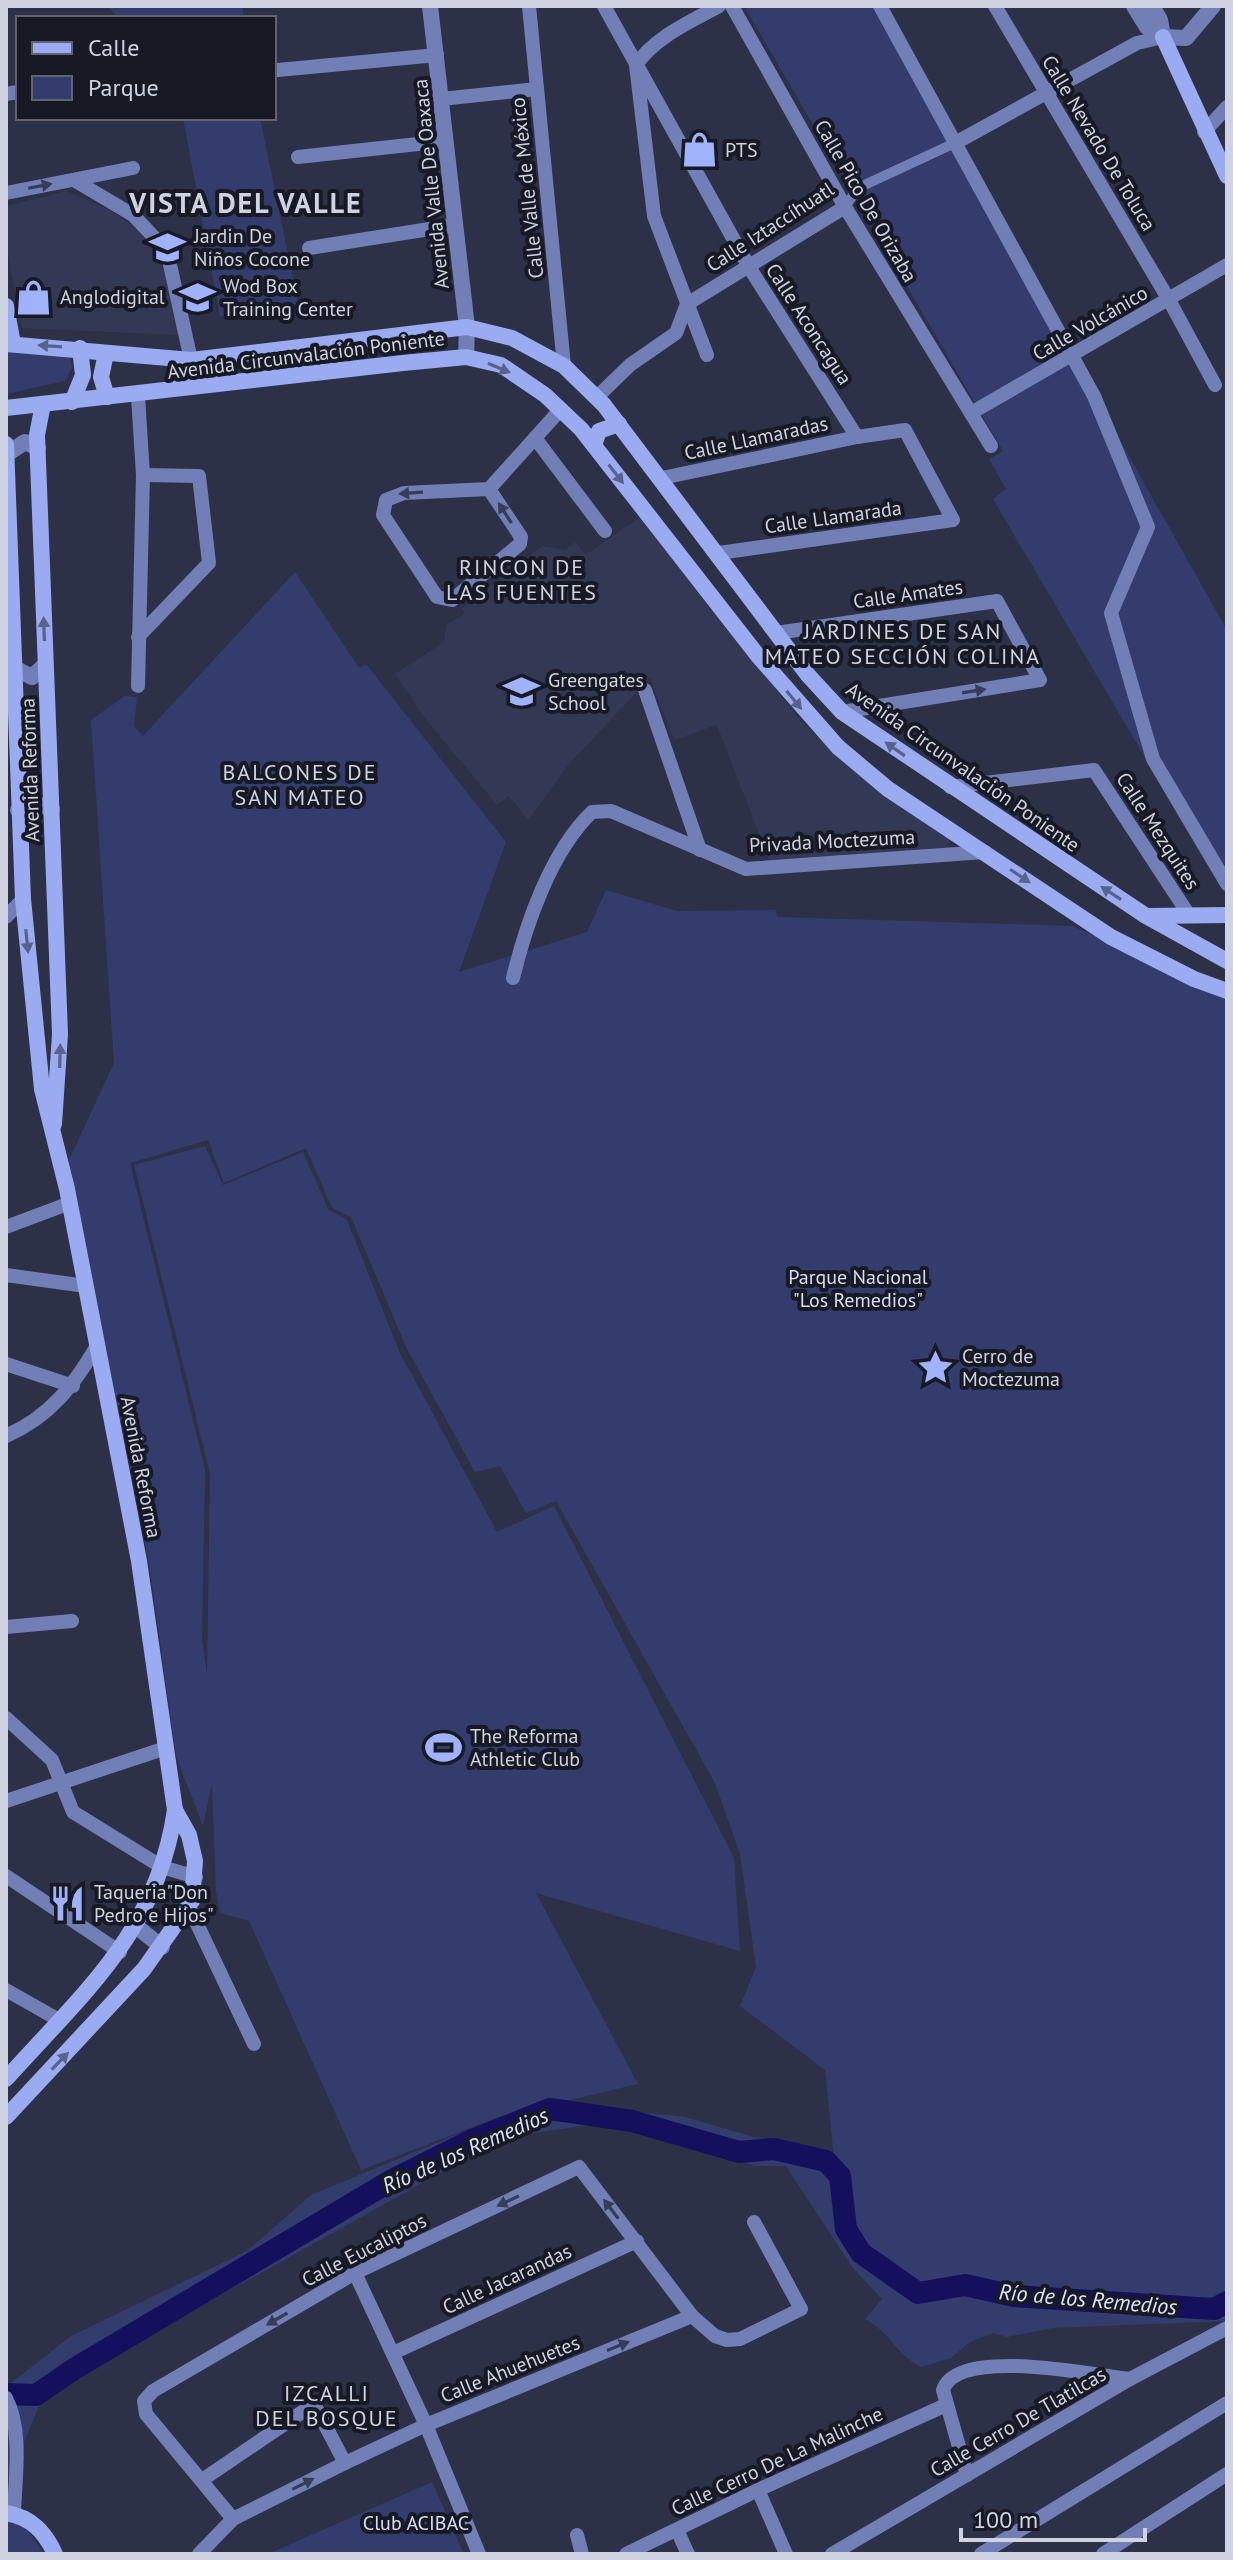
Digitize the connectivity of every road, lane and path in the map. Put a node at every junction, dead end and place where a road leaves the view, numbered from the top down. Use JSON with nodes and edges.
{"nodes":[{"id":1,"x":430,"y":6,"type":"edge"},
{"id":2,"x":529,"y":6,"type":"edge"},
{"id":3,"x":604,"y":6,"type":"edge"},
{"id":4,"x":719,"y":6,"type":"edge"},
{"id":5,"x":732,"y":6,"type":"edge"},
{"id":6,"x":880,"y":6,"type":"edge"},
{"id":7,"x":995,"y":6,"type":"edge"},
{"id":8,"x":1134,"y":6,"type":"edge"},
{"id":9,"x":1152,"y":6,"type":"edge"},
{"id":10,"x":1213,"y":6,"type":"edge"},
{"id":11,"x":1163,"y":37,"type":"junction"},
{"id":12,"x":437,"y":55,"type":"junction"},
{"id":13,"x":636,"y":65,"type":"junction"},
{"id":14,"x":278,"y":70,"type":"dead end"},
{"id":15,"x":537,"y":89,"type":"junction"},
{"id":16,"x":1045,"y":93,"type":"junction"},
{"id":17,"x":441,"y":99,"type":"junction"},
{"id":18,"x":1227,"y":107,"type":"edge"},
{"id":19,"x":1204,"y":132,"type":"junction"},
{"id":20,"x":446,"y":141,"type":"junction"},
{"id":21,"x":957,"y":142,"type":"junction"},
{"id":22,"x":298,"y":157,"type":"dead end"},
{"id":23,"x":133,"y":168,"type":"dead end"},
{"id":24,"x":1227,"y":176,"type":"edge"},
{"id":25,"x":74,"y":180,"type":"junction"},
{"id":26,"x":6,"y":193,"type":"edge"},
{"id":27,"x":845,"y":207,"type":"junction"},
{"id":28,"x":455,"y":225,"type":"junction"},
{"id":29,"x":309,"y":248,"type":"dead end"},
{"id":30,"x":1227,"y":265,"type":"edge"},
{"id":31,"x":749,"y":267,"type":"junction"},
{"id":32,"x":1169,"y":300,"type":"junction"},
{"id":33,"x":687,"y":304,"type":"junction"},
{"id":34,"x":6,"y":306,"type":"edge"},
{"id":35,"x":467,"y":327,"type":"junction"},
{"id":36,"x":402,"y":333,"type":"junction"},
{"id":37,"x":9,"y":344,"type":"edge"},
{"id":38,"x":80,"y":348,"type":"junction"},
{"id":39,"x":106,"y":353,"type":"junction"},
{"id":40,"x":707,"y":355,"type":"dead end"},
{"id":41,"x":466,"y":357,"type":"junction"},
{"id":42,"x":1072,"y":357,"type":"junction"},
{"id":43,"x":191,"y":360,"type":"junction"},
{"id":44,"x":403,"y":363,"type":"junction"},
{"id":45,"x":564,"y":366,"type":"junction"},
{"id":46,"x":1215,"y":385,"type":"dead end"},
{"id":47,"x":138,"y":396,"type":"junction"},
{"id":48,"x":107,"y":397,"type":"junction"},
{"id":49,"x":601,"y":401,"type":"junction"},
{"id":50,"x":72,"y":402,"type":"junction"},
{"id":51,"x":43,"y":404,"type":"junction"},
{"id":52,"x":6,"y":408,"type":"edge"},
{"id":53,"x":561,"y":409,"type":"junction"},
{"id":54,"x":971,"y":413,"type":"junction"},
{"id":55,"x":619,"y":424,"type":"junction"},
{"id":56,"x":581,"y":429,"type":"junction"},
{"id":57,"x":857,"y":437,"type":"junction"},
{"id":58,"x":535,"y":438,"type":"junction"},
{"id":59,"x":594,"y":445,"type":"junction"},
{"id":60,"x":991,"y":446,"type":"dead end"},
{"id":61,"x":38,"y":448,"type":"junction"},
{"id":62,"x":7,"y":449,"type":"edge"},
{"id":63,"x":143,"y":475,"type":"junction"},
{"id":64,"x":662,"y":478,"type":"junction"},
{"id":65,"x":489,"y":489,"type":"junction"},
{"id":66,"x":7,"y":499,"type":"edge"},
{"id":67,"x":605,"y":531,"type":"dead end"},
{"id":68,"x":719,"y":553,"type":"junction"},
{"id":69,"x":776,"y":633,"type":"junction"},
{"id":70,"x":138,"y":637,"type":"junction"},
{"id":71,"x":45,"y":665,"type":"junction"},
{"id":72,"x":16,"y":669,"type":"junction"},
{"id":73,"x":138,"y":686,"type":"dead end"},
{"id":74,"x":645,"y":690,"type":"dead end"},
{"id":75,"x":842,"y":712,"type":"junction"},
{"id":76,"x":950,"y":787,"type":"junction"},
{"id":77,"x":52,"y":809,"type":"junction"},
{"id":78,"x":18,"y":810,"type":"junction"},
{"id":79,"x":700,"y":850,"type":"junction"},
{"id":80,"x":985,"y":852,"type":"junction"},
{"id":81,"x":1227,"y":884,"type":"edge"},
{"id":82,"x":23,"y":899,"type":"junction"},
{"id":83,"x":1189,"y":915,"type":"junction"},
{"id":84,"x":1227,"y":915,"type":"edge"},
{"id":85,"x":1146,"y":916,"type":"junction"},
{"id":86,"x":6,"y":917,"type":"edge"},
{"id":87,"x":1227,"y":961,"type":"edge"},
{"id":88,"x":513,"y":978,"type":"dead end"},
{"id":89,"x":1227,"y":991,"type":"edge"},
{"id":90,"x":53,"y":1134,"type":"junction"},
{"id":91,"x":70,"y":1203,"type":"junction"},
{"id":92,"x":6,"y":1227,"type":"edge"},
{"id":93,"x":6,"y":1275,"type":"edge"},
{"id":94,"x":86,"y":1286,"type":"junction"},
{"id":95,"x":98,"y":1344,"type":"junction"},
{"id":96,"x":6,"y":1364,"type":"edge"},
{"id":97,"x":73,"y":1386,"type":"junction"},
{"id":98,"x":6,"y":1437,"type":"edge"},
{"id":99,"x":72,"y":1621,"type":"dead end"},
{"id":100,"x":6,"y":1627,"type":"edge"},
{"id":101,"x":6,"y":1718,"type":"edge"},
{"id":102,"x":166,"y":1748,"type":"junction"},
{"id":103,"x":60,"y":1781,"type":"junction"},
{"id":104,"x":6,"y":1801,"type":"edge"},
{"id":105,"x":175,"y":1810,"type":"junction"},
{"id":106,"x":162,"y":1867,"type":"junction"},
{"id":107,"x":6,"y":1876,"type":"edge"},
{"id":108,"x":196,"y":1877,"type":"junction"},
{"id":109,"x":189,"y":1907,"type":"junction"},
{"id":110,"x":137,"y":1927,"type":"junction"},
{"id":111,"x":162,"y":1947,"type":"junction"},
{"id":112,"x":120,"y":1952,"type":"junction"},
{"id":113,"x":6,"y":1990,"type":"edge"},
{"id":114,"x":59,"y":2020,"type":"junction"},
{"id":115,"x":254,"y":2044,"type":"dead end"},
{"id":116,"x":6,"y":2079,"type":"edge"},
{"id":117,"x":6,"y":2117,"type":"edge"},
{"id":118,"x":754,"y":2222,"type":"dead end"},
{"id":119,"x":637,"y":2241,"type":"junction"},
{"id":120,"x":355,"y":2273,"type":"junction"},
{"id":121,"x":692,"y":2316,"type":"junction"},
{"id":122,"x":1227,"y":2328,"type":"edge"},
{"id":123,"x":393,"y":2353,"type":"junction"},
{"id":124,"x":1130,"y":2379,"type":"junction"},
{"id":125,"x":1227,"y":2403,"type":"edge"},
{"id":126,"x":9,"y":2404,"type":"edge"},
{"id":127,"x":946,"y":2405,"type":"junction"},
{"id":128,"x":426,"y":2425,"type":"junction"},
{"id":129,"x":345,"y":2463,"type":"junction"},
{"id":130,"x":1227,"y":2474,"type":"edge"},
{"id":131,"x":967,"y":2475,"type":"junction"},
{"id":132,"x":202,"y":2480,"type":"junction"},
{"id":133,"x":758,"y":2490,"type":"junction"},
{"id":134,"x":10,"y":2514,"type":"edge"},
{"id":135,"x":233,"y":2519,"type":"junction"},
{"id":136,"x":677,"y":2530,"type":"junction"},
{"id":137,"x":577,"y":2535,"type":"dead end"},
{"id":138,"x":55,"y":2554,"type":"edge"},
{"id":139,"x":199,"y":2554,"type":"edge"},
{"id":140,"x":479,"y":2554,"type":"edge"},
{"id":141,"x":582,"y":2554,"type":"edge"},
{"id":142,"x":626,"y":2554,"type":"edge"},
{"id":143,"x":688,"y":2554,"type":"edge"},
{"id":144,"x":786,"y":2554,"type":"edge"},
{"id":145,"x":832,"y":2554,"type":"edge"},
{"id":146,"x":981,"y":2554,"type":"edge"},
{"id":147,"x":1103,"y":2554,"type":"edge"}],
"edges":[{"from":1,"to":12,"type":"street","name":"Avenida Valle De Oaxaca"},
{"from":2,"to":15,"type":"street","name":"Calle Valle de México"},
{"from":3,"to":13,"type":"street","name":"Calle Aconcagua"},
{"from":4,"to":13,"type":"street"},
{"from":5,"to":27,"type":"street","name":"Calle Pico De Orizaba"},
{"from":6,"to":21,"type":"street"},
{"from":7,"to":16,"type":"street","name":"Calle Nevado De Toluca"},
{"from":8,"to":11,"type":"street"},
{"from":9,"to":11,"type":"street"},
{"from":10,"to":11,"type":"street"},
{"from":11,"to":16,"type":"street","name":"Calle Iztaccíhuatl"},
{"from":11,"to":19,"type":"main road"},
{"from":12,"to":14,"type":"street"},
{"from":12,"to":17,"type":"street","name":"Avenida Valle De Oaxaca"},
{"from":13,"to":31,"type":"street","name":"Calle Aconcagua"},
{"from":13,"to":33,"type":"street"},
{"from":15,"to":17,"type":"street"},
{"from":15,"to":45,"type":"street","name":"Calle Valle de México"},
{"from":16,"to":21,"type":"street","name":"Calle Iztaccíhuatl"},
{"from":16,"to":32,"type":"street","name":"Calle Nevado De Toluca"},
{"from":17,"to":20,"type":"street","name":"Avenida Valle De Oaxaca"},
{"from":18,"to":19,"type":"street"},
{"from":19,"to":24,"type":"main road"},
{"from":20,"to":22,"type":"street"},
{"from":20,"to":28,"type":"street","name":"Avenida Valle De Oaxaca"},
{"from":21,"to":27,"type":"street","name":"Calle Iztaccíhuatl"},
{"from":21,"to":42,"type":"street"},
{"from":23,"to":25,"type":"street"},
{"from":26,"to":25,"type":"street","one_way":true},
{"from":25,"to":43,"type":"street"},
{"from":27,"to":31,"type":"street","name":"Calle Iztaccíhuatl"},
{"from":27,"to":54,"type":"street","name":"Calle Pico De Orizaba"},
{"from":28,"to":29,"type":"street"},
{"from":28,"to":35,"type":"street","name":"Avenida Valle De Oaxaca"},
{"from":30,"to":32,"type":"street","name":"Calle Volcánico"},
{"from":31,"to":33,"type":"street","name":"Calle Iztaccíhuatl"},
{"from":31,"to":57,"type":"street","name":"Calle Aconcagua"},
{"from":32,"to":42,"type":"street","name":"Calle Volcánico"},
{"from":32,"to":46,"type":"street","name":"Calle Nevado De Toluca"},
{"from":33,"to":40,"type":"street"},
{"from":33,"to":49,"type":"street"},
{"from":34,"to":37,"type":"main road"},
{"from":35,"to":36,"type":"main road","name":"Avenida Circunvalación Poniente"},
{"from":35,"to":41,"type":"street","name":"Avenida Valle De Oaxaca"},
{"from":35,"to":45,"type":"main road","name":"Avenida Circunvalación Poniente"},
{"from":36,"to":43,"type":"main road","name":"Avenida Circunvalación Poniente"},
{"from":36,"to":44,"type":"main road"},
{"from":38,"to":37,"type":"main road","name":"Avenida Circunvalación Poniente","one_way":true},
{"from":38,"to":39,"type":"main road","name":"Avenida Circunvalación Poniente"},
{"from":38,"to":50,"type":"main road"},
{"from":39,"to":43,"type":"main road","name":"Avenida Circunvalación Poniente"},
{"from":39,"to":48,"type":"main road"},
{"from":41,"to":44,"type":"main road","name":"Avenida Circunvalación Poniente"},
{"from":41,"to":53,"type":"main road","name":"Avenida Circunvalación Poniente","one_way":true},
{"from":42,"to":54,"type":"street","name":"Calle Volcánico"},
{"from":42,"to":81,"type":"street"},
{"from":44,"to":47,"type":"main road","name":"Avenida Circunvalación Poniente"},
{"from":45,"to":49,"type":"main road","name":"Avenida Circunvalación Poniente"},
{"from":47,"to":48,"type":"main road","name":"Avenida Circunvalación Poniente"},
{"from":47,"to":63,"type":"street"},
{"from":48,"to":50,"type":"main road","name":"Avenida Circunvalación Poniente"},
{"from":49,"to":55,"type":"main road","name":"Avenida Circunvalación Poniente"},
{"from":49,"to":56,"type":"main road"},
{"from":50,"to":51,"type":"main road","name":"Avenida Circunvalación Poniente"},
{"from":51,"to":52,"type":"main road","name":"Avenida Circunvalación Poniente"},
{"from":51,"to":61,"type":"main road","name":"Avenida Reforma"},
{"from":53,"to":56,"type":"main road","name":"Avenida Circunvalación Poniente"},
{"from":53,"to":58,"type":"street"},
{"from":54,"to":60,"type":"street","name":"Calle Pico De Orizaba"},
{"from":55,"to":59,"type":"main road"},
{"from":55,"to":64,"type":"main road","name":"Avenida Circunvalación Poniente"},
{"from":56,"to":59,"type":"main road","name":"Avenida Circunvalación Poniente"},
{"from":57,"to":64,"type":"street","name":"Calle Llamaradas"},
{"from":57,"to":68,"type":"street","name":"Calle Llamarada"},
{"from":58,"to":65,"type":"street"},
{"from":58,"to":67,"type":"street"},
{"from":59,"to":80,"type":"main road","name":"Avenida Circunvalación Poniente","one_way":true},
{"from":61,"to":62,"type":"street"},
{"from":71,"to":61,"type":"main road","name":"Avenida Reforma","one_way":true},
{"from":62,"to":66,"type":"main road","name":"Avenida Reforma"},
{"from":63,"to":70,"type":"street"},
{"from":63,"to":70,"type":"street"},
{"from":64,"to":68,"type":"main road","name":"Avenida Circunvalación Poniente"},
{"from":65,"to":65,"type":"street","one_way":true},
{"from":66,"to":72,"type":"main road","name":"Avenida Reforma"},
{"from":68,"to":69,"type":"main road","name":"Avenida Circunvalación Poniente"},
{"from":69,"to":75,"type":"main road","name":"Avenida Circunvalación Poniente"},
{"from":75,"to":69,"type":"street","name":"Calle Amates","one_way":true},
{"from":70,"to":73,"type":"street"},
{"from":71,"to":72,"type":"street"},
{"from":71,"to":77,"type":"main road","name":"Avenida Reforma"},
{"from":72,"to":78,"type":"main road","name":"Avenida Reforma"},
{"from":74,"to":79,"type":"street"},
{"from":76,"to":75,"type":"main road","name":"Avenida Circunvalación Poniente","one_way":true},
{"from":76,"to":83,"type":"street","name":"Calle Mezquites"},
{"from":85,"to":76,"type":"main road","name":"Avenida Circunvalación Poniente","one_way":true},
{"from":77,"to":78,"type":"street"},
{"from":90,"to":77,"type":"main road","name":"Avenida Reforma","one_way":true},
{"from":78,"to":82,"type":"main road","name":"Avenida Reforma"},
{"from":79,"to":80,"type":"street","name":"Privada Moctezuma"},
{"from":79,"to":88,"type":"street","name":"Privada Moctezuma"},
{"from":80,"to":89,"type":"main road","name":"Avenida Circunvalación Poniente","one_way":true},
{"from":82,"to":86,"type":"street"},
{"from":82,"to":90,"type":"main road","name":"Avenida Reforma","one_way":true},
{"from":83,"to":84,"type":"main road"},
{"from":83,"to":85,"type":"main road"},
{"from":85,"to":87,"type":"main road","name":"Avenida Circunvalación Poniente"},
{"from":90,"to":91,"type":"main road","name":"Avenida Reforma"},
{"from":91,"to":92,"type":"street"},
{"from":91,"to":94,"type":"main road","name":"Avenida Reforma"},
{"from":93,"to":94,"type":"street"},
{"from":94,"to":95,"type":"main road","name":"Avenida Reforma"},
{"from":95,"to":97,"type":"street"},
{"from":95,"to":102,"type":"main road","name":"Avenida Reforma"},
{"from":96,"to":97,"type":"street"},
{"from":97,"to":98,"type":"street"},
{"from":99,"to":100,"type":"street"},
{"from":101,"to":103,"type":"street"},
{"from":102,"to":103,"type":"street"},
{"from":102,"to":105,"type":"main road","name":"Avenida Reforma"},
{"from":103,"to":104,"type":"street"},
{"from":103,"to":106,"type":"street"},
{"from":105,"to":106,"type":"main road","name":"Avenida Reforma"},
{"from":105,"to":108,"type":"main road","name":"Avenida Reforma"},
{"from":106,"to":108,"type":"street"},
{"from":106,"to":110,"type":"main road","name":"Avenida Reforma"},
{"from":107,"to":112,"type":"street"},
{"from":108,"to":109,"type":"main road","name":"Avenida Reforma"},
{"from":109,"to":111,"type":"main road","name":"Avenida Reforma"},
{"from":109,"to":115,"type":"street"},
{"from":110,"to":111,"type":"street"},
{"from":110,"to":112,"type":"main road","name":"Avenida Reforma"},
{"from":117,"to":111,"type":"main road","name":"Avenida Reforma","one_way":true},
{"from":112,"to":114,"type":"main road","name":"Avenida Reforma"},
{"from":113,"to":114,"type":"street"},
{"from":114,"to":116,"type":"main road","name":"Avenida Reforma"},
{"from":118,"to":121,"type":"street","name":"Calle Eucaliptos"},
{"from":119,"to":120,"type":"street","name":"Calle Eucaliptos","one_way":true},
{"from":119,"to":121,"type":"street","name":"Calle Eucaliptos"},
{"from":119,"to":123,"type":"street","name":"Calle Jacarandas"},
{"from":120,"to":123,"type":"street"},
{"from":120,"to":132,"type":"street","name":"Calle Eucaliptos","one_way":true},
{"from":128,"to":121,"type":"street","name":"Calle Ahuehuetes","one_way":true},
{"from":122,"to":124,"type":"street","name":"Calle Cerro De Tlatilcas"},
{"from":123,"to":128,"type":"street"},
{"from":124,"to":127,"type":"street"},
{"from":124,"to":131,"type":"street","name":"Calle Cerro De Tlatilcas"},
{"from":125,"to":146,"type":"street"},
{"from":126,"to":134,"type":"street"},
{"from":127,"to":131,"type":"street"},
{"from":127,"to":133,"type":"street","name":"Calle Cerro De La Malinche"},
{"from":128,"to":129,"type":"street","name":"Calle Ahuehuetes"},
{"from":128,"to":140,"type":"street"},
{"from":129,"to":132,"type":"street"},
{"from":135,"to":129,"type":"street","name":"Calle Ahuehuetes","one_way":true},
{"from":130,"to":147,"type":"street"},
{"from":131,"to":145,"type":"street","name":"Calle Cerro De Tlatilcas"},
{"from":132,"to":135,"type":"street","name":"Calle Eucaliptos"},
{"from":133,"to":136,"type":"street","name":"Calle Cerro De La Malinche"},
{"from":133,"to":144,"type":"street"},
{"from":134,"to":138,"type":"main road"},
{"from":135,"to":139,"type":"street","name":"Calle Ahuehuetes"},
{"from":136,"to":142,"type":"street","name":"Calle Cerro De La Malinche"},
{"from":136,"to":143,"type":"street"},
{"from":137,"to":141,"type":"street"}]}
